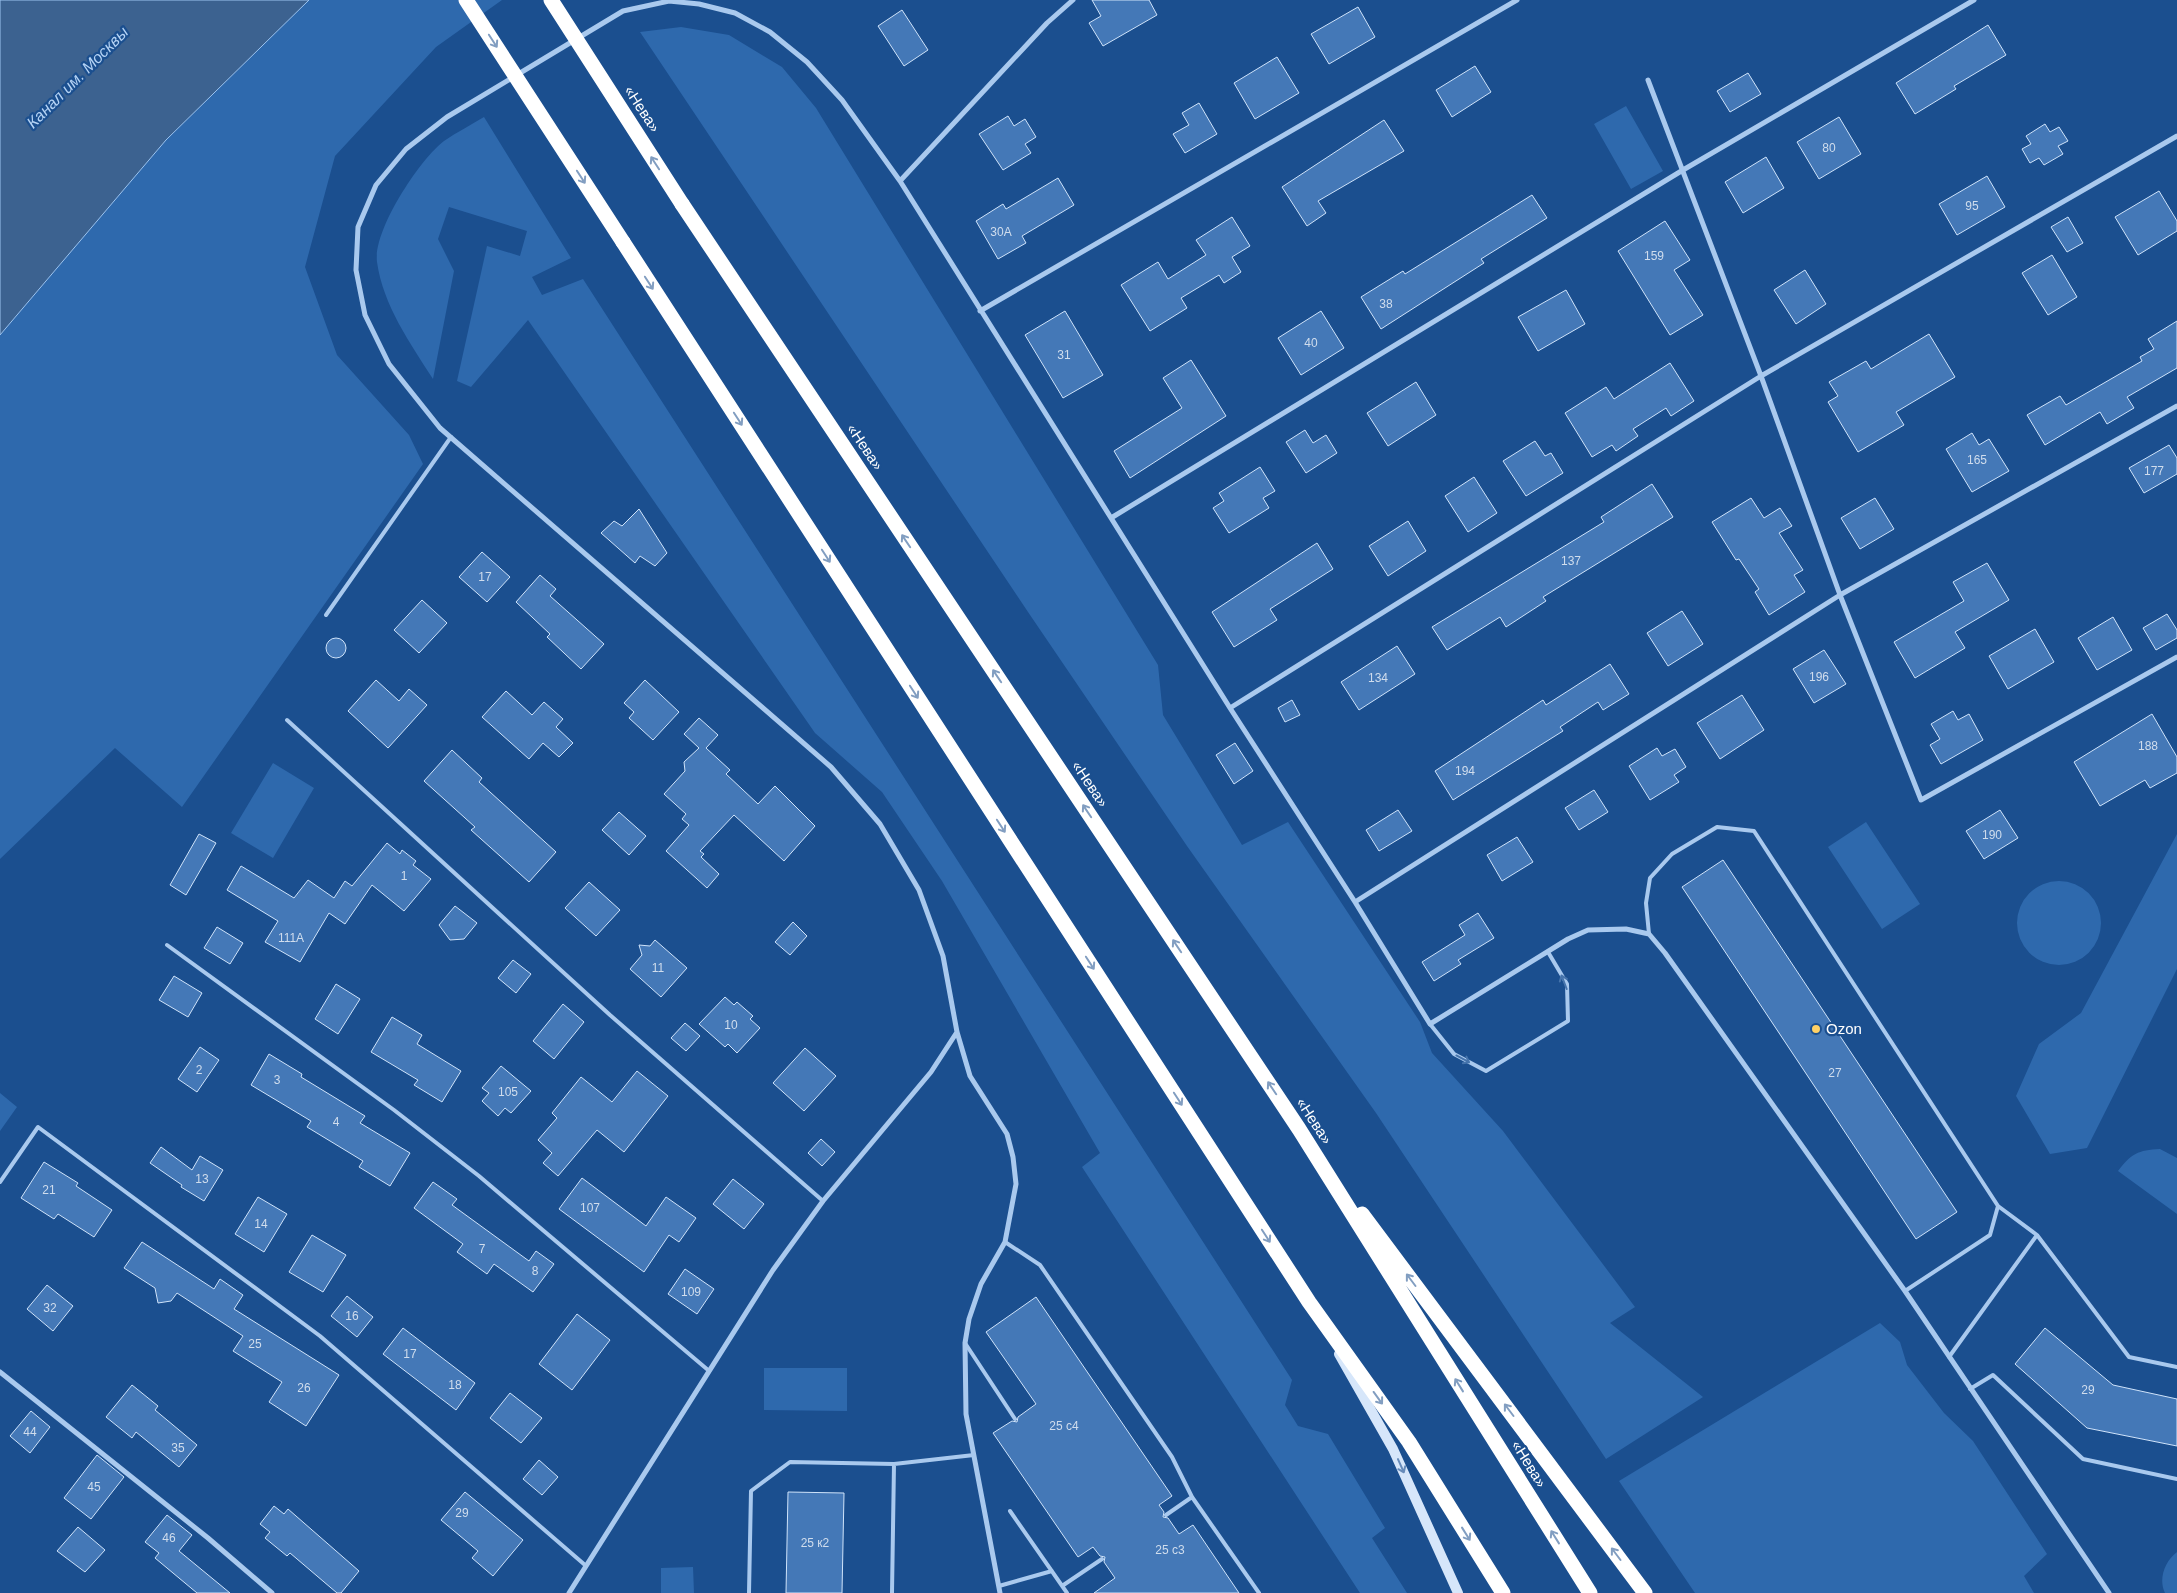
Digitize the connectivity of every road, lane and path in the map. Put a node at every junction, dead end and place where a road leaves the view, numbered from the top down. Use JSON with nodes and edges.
{"nodes":[{"id":1,"x":466,"y":0,"type":"edge"},
{"id":2,"x":551,"y":0,"type":"edge"},
{"id":3,"x":1073,"y":0,"type":"edge"},
{"id":4,"x":1517,"y":0,"type":"edge"},
{"id":5,"x":1974,"y":0,"type":"edge"},
{"id":6,"x":1648,"y":80,"type":"dead end"},
{"id":7,"x":2177,"y":136,"type":"edge"},
{"id":8,"x":1683,"y":170,"type":"junction"},
{"id":9,"x":900,"y":180,"type":"junction"},
{"id":10,"x":980,"y":311,"type":"junction"},
{"id":11,"x":1761,"y":376,"type":"junction"},
{"id":12,"x":2177,"y":406,"type":"edge"},
{"id":13,"x":451,"y":437,"type":"junction"},
{"id":14,"x":1111,"y":518,"type":"junction"},
{"id":15,"x":1840,"y":594,"type":"junction"},
{"id":16,"x":326,"y":615,"type":"dead end"},
{"id":17,"x":2177,"y":657,"type":"edge"},
{"id":18,"x":1230,"y":708,"type":"junction"},
{"id":19,"x":286,"y":720,"type":"dead end"},
{"id":20,"x":1356,"y":902,"type":"junction"},
{"id":21,"x":1650,"y":934,"type":"junction"},
{"id":22,"x":167,"y":945,"type":"dead end"},
{"id":23,"x":1548,"y":952,"type":"junction"},
{"id":24,"x":1430,"y":1024,"type":"junction"},
{"id":25,"x":957,"y":1032,"type":"junction"},
{"id":26,"x":1299,"y":1129,"type":"junction"},
{"id":27,"x":0,"y":1182,"type":"edge"},
{"id":28,"x":823,"y":1201,"type":"junction"},
{"id":29,"x":1998,"y":1206,"type":"junction"},
{"id":30,"x":2037,"y":1235,"type":"junction"},
{"id":31,"x":1005,"y":1242,"type":"junction"},
{"id":32,"x":1906,"y":1291,"type":"junction"},
{"id":33,"x":1309,"y":1302,"type":"junction"},
{"id":34,"x":965,"y":1343,"type":"junction"},
{"id":35,"x":1949,"y":1356,"type":"junction"},
{"id":36,"x":2177,"y":1367,"type":"edge"},
{"id":37,"x":708,"y":1370,"type":"junction"},
{"id":38,"x":0,"y":1372,"type":"edge"},
{"id":39,"x":1970,"y":1389,"type":"junction"},
{"id":40,"x":1015,"y":1419,"type":"dead end"},
{"id":41,"x":974,"y":1455,"type":"junction"},
{"id":42,"x":894,"y":1464,"type":"junction"},
{"id":43,"x":2177,"y":1479,"type":"edge"},
{"id":44,"x":1192,"y":1497,"type":"junction"},
{"id":45,"x":1010,"y":1511,"type":"dead end"},
{"id":46,"x":1166,"y":1515,"type":"dead end"},
{"id":47,"x":1102,"y":1559,"type":"dead end"},
{"id":48,"x":585,"y":1566,"type":"junction"},
{"id":49,"x":1052,"y":1571,"type":"junction"},
{"id":50,"x":998,"y":1586,"type":"junction"},
{"id":51,"x":1062,"y":1586,"type":"junction"},
{"id":52,"x":272,"y":1593,"type":"edge"},
{"id":53,"x":569,"y":1593,"type":"edge"},
{"id":54,"x":749,"y":1593,"type":"edge"},
{"id":55,"x":892,"y":1593,"type":"edge"},
{"id":56,"x":1000,"y":1593,"type":"edge"},
{"id":57,"x":1067,"y":1593,"type":"edge"},
{"id":58,"x":1260,"y":1593,"type":"edge"},
{"id":59,"x":1458,"y":1593,"type":"edge"},
{"id":60,"x":1503,"y":1593,"type":"edge"},
{"id":61,"x":1590,"y":1593,"type":"edge"},
{"id":62,"x":1646,"y":1593,"type":"edge"},
{"id":63,"x":2109,"y":1593,"type":"edge"}],
"edges":[{"from":1,"to":33,"type":"highway","one_way":true,"bridge":true},
{"from":26,"to":2,"type":"highway","name":"«Нева»","one_way":true,"bridge":true},
{"from":3,"to":9,"type":"street"},
{"from":4,"to":10,"type":"street"},
{"from":5,"to":8,"type":"street"},
{"from":6,"to":8,"type":"street"},
{"from":7,"to":11,"type":"street"},
{"from":8,"to":11,"type":"street"},
{"from":8,"to":14,"type":"street"},
{"from":9,"to":10,"type":"street"},
{"from":9,"to":13,"type":"street"},
{"from":10,"to":14,"type":"street"},
{"from":11,"to":15,"type":"street"},
{"from":11,"to":18,"type":"street"},
{"from":12,"to":15,"type":"street"},
{"from":13,"to":16,"type":"lane"},
{"from":13,"to":25,"type":"street"},
{"from":14,"to":18,"type":"street"},
{"from":15,"to":17,"type":"street"},
{"from":15,"to":20,"type":"street"},
{"from":18,"to":20,"type":"street"},
{"from":19,"to":28,"type":"lane"},
{"from":20,"to":24,"type":"street"},
{"from":21,"to":23,"type":"street"},
{"from":21,"to":29,"type":"lane"},
{"from":21,"to":32,"type":"street"},
{"from":22,"to":37,"type":"lane"},
{"from":23,"to":24,"type":"street"},
{"from":24,"to":23,"type":"lane","one_way":true},
{"from":25,"to":28,"type":"street"},
{"from":25,"to":31,"type":"street"},
{"from":61,"to":26,"type":"highway","name":"«Нева»","one_way":true},
{"from":62,"to":26,"type":"highway","one_way":true},
{"from":27,"to":48,"type":"lane"},
{"from":28,"to":37,"type":"street"},
{"from":29,"to":30,"type":"lane"},
{"from":29,"to":32,"type":"lane"},
{"from":30,"to":35,"type":"lane"},
{"from":30,"to":36,"type":"lane"},
{"from":31,"to":34,"type":"street"},
{"from":31,"to":44,"type":"lane"},
{"from":32,"to":35,"type":"street"},
{"from":33,"to":59,"type":"street","one_way":true},
{"from":33,"to":60,"type":"highway","one_way":true},
{"from":34,"to":40,"type":"lane"},
{"from":34,"to":41,"type":"street"},
{"from":35,"to":39,"type":"street"},
{"from":37,"to":48,"type":"street"},
{"from":38,"to":52,"type":"street"},
{"from":39,"to":43,"type":"lane"},
{"from":39,"to":63,"type":"street"},
{"from":41,"to":42,"type":"lane"},
{"from":41,"to":50,"type":"street"},
{"from":42,"to":54,"type":"lane"},
{"from":42,"to":55,"type":"lane"},
{"from":44,"to":46,"type":"lane"},
{"from":44,"to":58,"type":"lane"},
{"from":45,"to":49,"type":"lane"},
{"from":47,"to":51,"type":"lane"},
{"from":48,"to":53,"type":"street"},
{"from":49,"to":50,"type":"lane"},
{"from":49,"to":51,"type":"lane"},
{"from":50,"to":56,"type":"street"},
{"from":51,"to":57,"type":"lane"}]}
